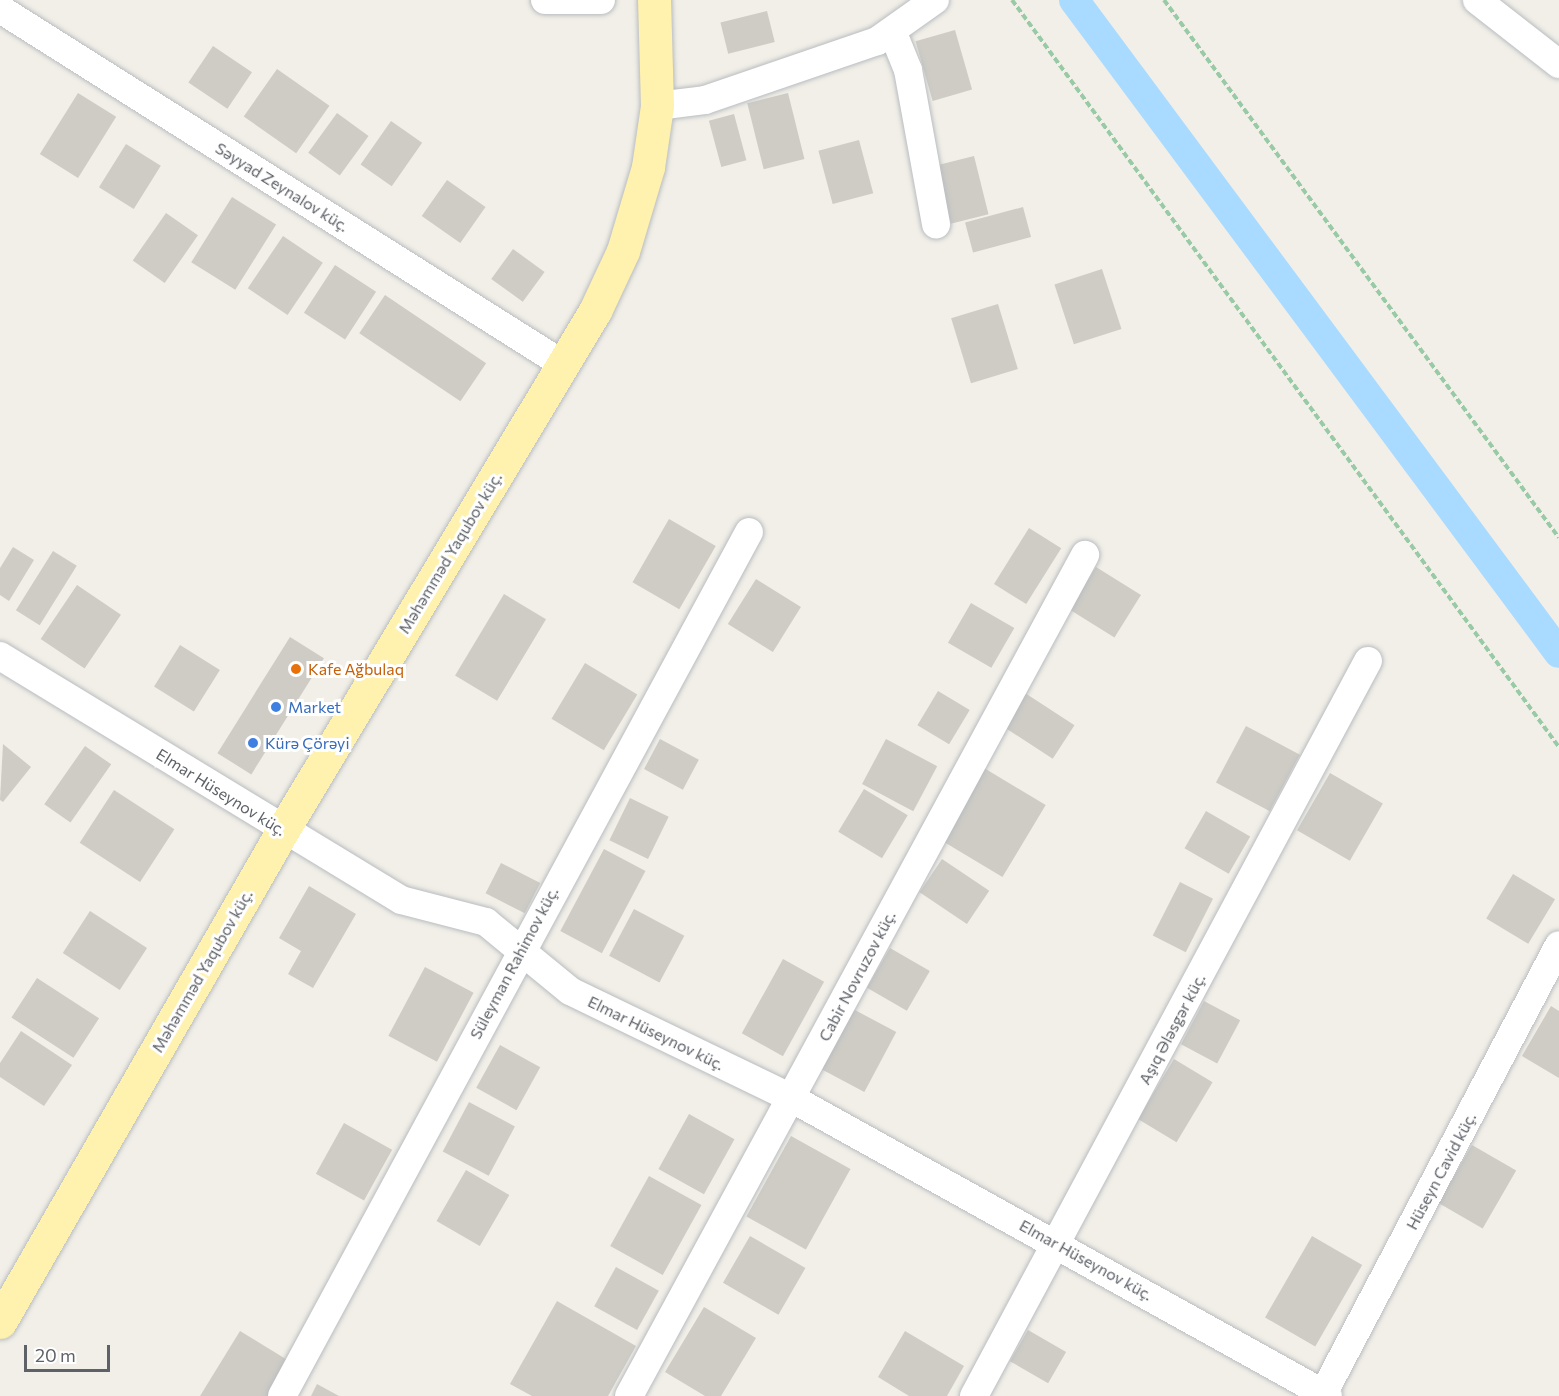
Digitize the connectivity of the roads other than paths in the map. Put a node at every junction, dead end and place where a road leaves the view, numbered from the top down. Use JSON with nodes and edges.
{"nodes":[{"id":1,"x":545,"y":0,"type":"edge"},
{"id":2,"x":601,"y":0,"type":"edge"},
{"id":3,"x":654,"y":0,"type":"edge"},
{"id":4,"x":935,"y":0,"type":"edge"},
{"id":5,"x":1477,"y":0,"type":"edge"},
{"id":6,"x":0,"y":9,"type":"edge"},
{"id":7,"x":893,"y":33,"type":"junction"},
{"id":8,"x":1559,"y":64,"type":"edge"},
{"id":9,"x":657,"y":106,"type":"junction"},
{"id":10,"x":936,"y":224,"type":"dead end"},
{"id":11,"x":564,"y":365,"type":"junction"},
{"id":12,"x":749,"y":532,"type":"dead end"},
{"id":13,"x":1085,"y":555,"type":"dead end"},
{"id":14,"x":0,"y":656,"type":"edge"},
{"id":15,"x":1368,"y":661,"type":"dead end"},
{"id":16,"x":283,"y":830,"type":"junction"},
{"id":17,"x":1559,"y":945,"type":"edge"},
{"id":18,"x":521,"y":947,"type":"junction"},
{"id":19,"x":791,"y":1098,"type":"junction"},
{"id":20,"x":1057,"y":1243,"type":"junction"},
{"id":21,"x":0,"y":1322,"type":"edge"},
{"id":22,"x":1324,"y":1395,"type":"edge"},
{"id":23,"x":282,"y":1396,"type":"edge"},
{"id":24,"x":629,"y":1396,"type":"edge"},
{"id":25,"x":974,"y":1396,"type":"edge"}],
"edges":[{"from":1,"to":2,"type":"street"},
{"from":3,"to":9,"type":"main road","name":"Məhəmməd Yaqubov küç."},
{"from":4,"to":7,"type":"street"},
{"from":5,"to":8,"type":"street"},
{"from":6,"to":11,"type":"street","name":"Səyyad Zeynalov küç."},
{"from":7,"to":9,"type":"street"},
{"from":7,"to":10,"type":"street"},
{"from":9,"to":11,"type":"main road","name":"Məhəmməd Yaqubov küç."},
{"from":11,"to":16,"type":"main road","name":"Məhəmməd Yaqubov küç."},
{"from":12,"to":18,"type":"street","name":"Süleyman Rahimov küç."},
{"from":13,"to":19,"type":"street","name":"Cabir Novruzov küç."},
{"from":14,"to":16,"type":"street","name":"Elmar Hüseynov küç."},
{"from":15,"to":20,"type":"street","name":"Aşıq Ələsgər küç."},
{"from":16,"to":18,"type":"street","name":"Elmar Hüseynov küç."},
{"from":16,"to":21,"type":"main road","name":"Məhəmməd Yaqubov küç."},
{"from":17,"to":22,"type":"street","name":"Hüseyn Cavid küç."},
{"from":18,"to":19,"type":"street","name":"Elmar Hüseynov küç."},
{"from":18,"to":23,"type":"street","name":"Süleyman Rahimov küç."},
{"from":19,"to":20,"type":"street","name":"Elmar Hüseynov küç."},
{"from":19,"to":24,"type":"street","name":"Cabir Novruzov küç."},
{"from":20,"to":22,"type":"street","name":"Elmar Hüseynov küç."},
{"from":20,"to":25,"type":"street","name":"Aşıq Ələsgər küç."}]}
